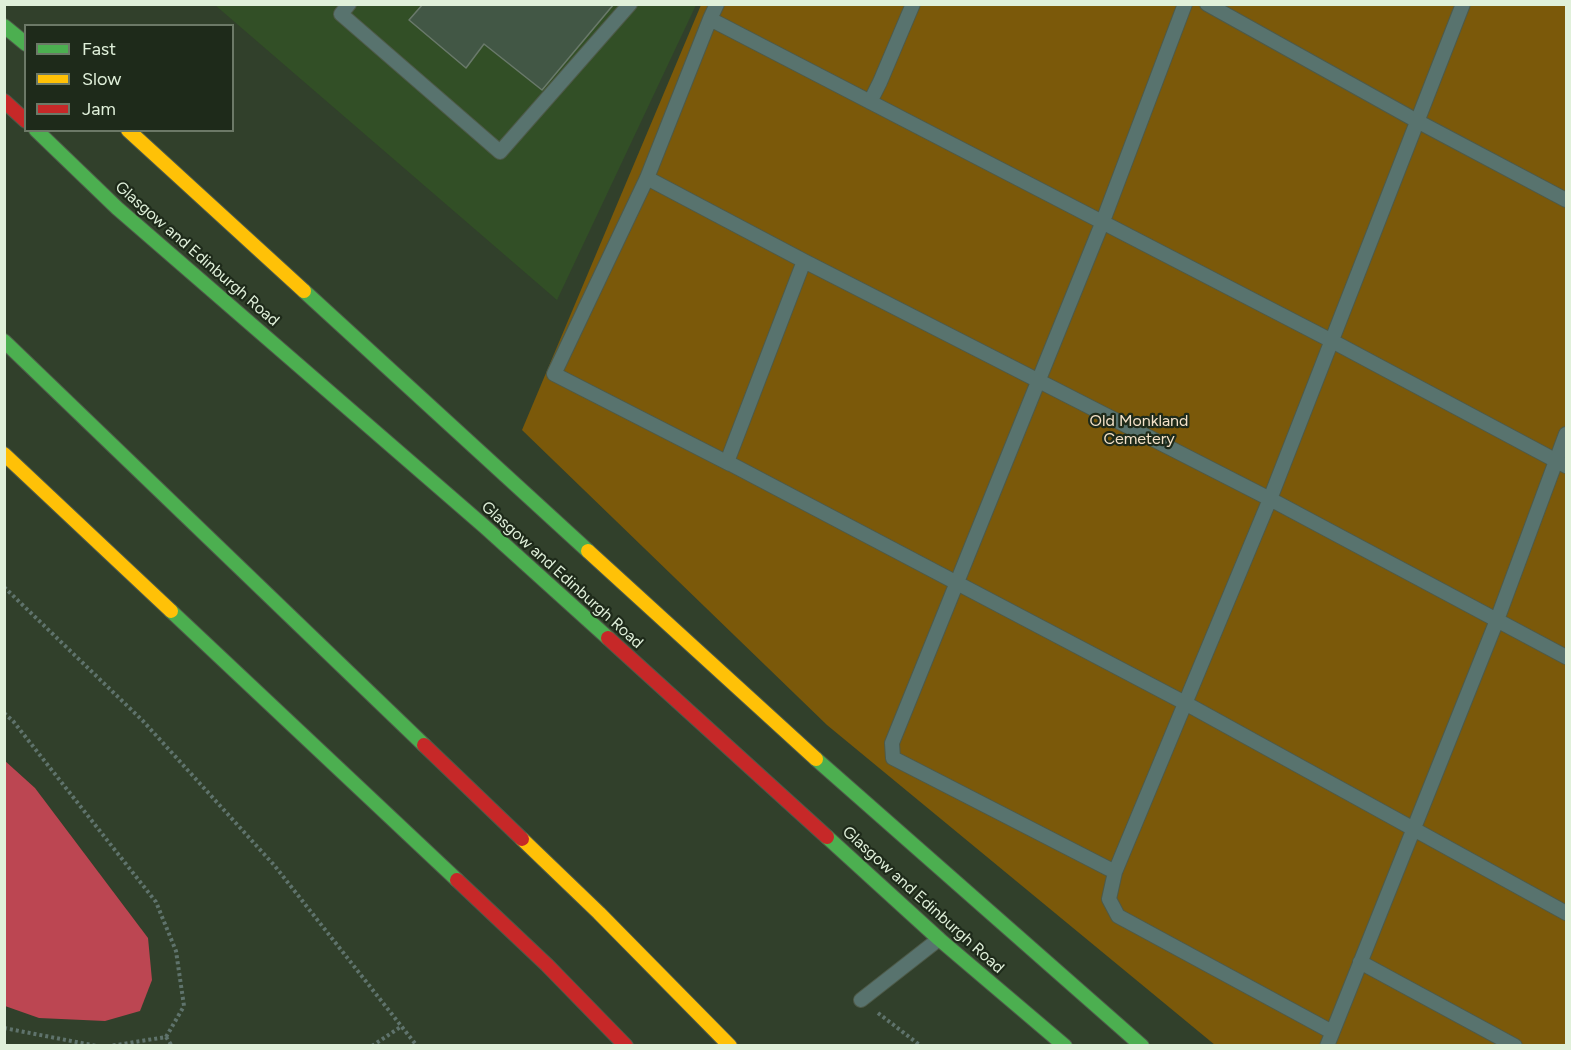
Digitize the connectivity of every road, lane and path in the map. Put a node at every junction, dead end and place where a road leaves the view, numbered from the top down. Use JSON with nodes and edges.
{"nodes":[{"id":1,"x":349,"y":4,"type":"edge"},
{"id":2,"x":630,"y":4,"type":"edge"},
{"id":3,"x":717,"y":4,"type":"edge"},
{"id":4,"x":913,"y":4,"type":"edge"},
{"id":5,"x":1185,"y":4,"type":"edge"},
{"id":6,"x":1207,"y":4,"type":"edge"},
{"id":7,"x":1463,"y":4,"type":"edge"},
{"id":8,"x":710,"y":19,"type":"junction"},
{"id":9,"x":4,"y":26,"type":"edge"},
{"id":10,"x":24,"y":42,"type":"edge"},
{"id":11,"x":4,"y":101,"type":"edge"},
{"id":12,"x":870,"y":102,"type":"junction"},
{"id":13,"x":24,"y":119,"type":"edge"},
{"id":14,"x":1417,"y":122,"type":"junction"},
{"id":15,"x":38,"y":132,"type":"edge"},
{"id":16,"x":130,"y":132,"type":"edge"},
{"id":17,"x":647,"y":178,"type":"junction"},
{"id":18,"x":1566,"y":200,"type":"edge"},
{"id":19,"x":1103,"y":221,"type":"junction"},
{"id":20,"x":804,"y":261,"type":"junction"},
{"id":21,"x":1332,"y":340,"type":"junction"},
{"id":22,"x":4,"y":342,"type":"edge"},
{"id":23,"x":1038,"y":380,"type":"junction"},
{"id":24,"x":1566,"y":434,"type":"edge"},
{"id":25,"x":4,"y":454,"type":"edge"},
{"id":26,"x":1561,"y":463,"type":"edge"},
{"id":27,"x":730,"y":464,"type":"junction"},
{"id":28,"x":1270,"y":499,"type":"junction"},
{"id":29,"x":958,"y":584,"type":"junction"},
{"id":30,"x":4,"y":587,"type":"edge"},
{"id":31,"x":1497,"y":620,"type":"junction"},
{"id":32,"x":1566,"y":657,"type":"edge"},
{"id":33,"x":1185,"y":703,"type":"junction"},
{"id":34,"x":4,"y":713,"type":"edge"},
{"id":35,"x":1413,"y":828,"type":"junction"},
{"id":36,"x":1115,"y":872,"type":"junction"},
{"id":37,"x":1566,"y":913,"type":"edge"},
{"id":38,"x":939,"y":939,"type":"junction"},
{"id":39,"x":1360,"y":962,"type":"junction"},
{"id":40,"x":861,"y":1000,"type":"joint"},
{"id":41,"x":402,"y":1026,"type":"junction"},
{"id":42,"x":4,"y":1028,"type":"edge"},
{"id":43,"x":1332,"y":1032,"type":"junction"},
{"id":44,"x":166,"y":1037,"type":"junction"},
{"id":45,"x":97,"y":1046,"type":"edge"},
{"id":46,"x":110,"y":1046,"type":"edge"},
{"id":47,"x":172,"y":1046,"type":"edge"},
{"id":48,"x":372,"y":1046,"type":"edge"},
{"id":49,"x":417,"y":1046,"type":"edge"},
{"id":50,"x":626,"y":1046,"type":"edge"},
{"id":51,"x":730,"y":1046,"type":"edge"},
{"id":52,"x":921,"y":1046,"type":"edge"},
{"id":53,"x":1065,"y":1046,"type":"edge"},
{"id":54,"x":1142,"y":1046,"type":"edge"},
{"id":55,"x":1327,"y":1046,"type":"edge"},
{"id":56,"x":1515,"y":1046,"type":"edge"}],
"edges":[{"from":1,"to":2,"type":"lane"},
{"from":3,"to":8,"type":"lane"},
{"from":4,"to":12,"type":"lane"},
{"from":5,"to":19,"type":"lane"},
{"from":6,"to":14,"type":"lane"},
{"from":7,"to":14,"type":"lane"},
{"from":8,"to":12,"type":"lane"},
{"from":8,"to":17,"type":"lane"},
{"from":9,"to":10,"type":"highway"},
{"from":11,"to":13,"type":"highway"},
{"from":12,"to":19,"type":"lane"},
{"from":14,"to":18,"type":"lane"},
{"from":14,"to":21,"type":"lane"},
{"from":15,"to":38,"type":"highway","name":"Glasgow and Edinburgh Road"},
{"from":16,"to":54,"type":"highway"},
{"from":17,"to":20,"type":"lane"},
{"from":17,"to":27,"type":"lane"},
{"from":19,"to":21,"type":"lane"},
{"from":19,"to":23,"type":"lane"},
{"from":20,"to":23,"type":"lane"},
{"from":20,"to":27,"type":"lane"},
{"from":21,"to":26,"type":"lane"},
{"from":21,"to":28,"type":"lane"},
{"from":22,"to":51,"type":"highway"},
{"from":23,"to":28,"type":"lane"},
{"from":23,"to":29,"type":"lane"},
{"from":24,"to":26,"type":"lane"},
{"from":25,"to":50,"type":"highway"},
{"from":26,"to":31,"type":"lane"},
{"from":27,"to":29,"type":"lane"},
{"from":28,"to":31,"type":"lane"},
{"from":28,"to":33,"type":"lane"},
{"from":29,"to":33,"type":"lane"},
{"from":29,"to":36,"type":"lane"},
{"from":30,"to":41,"type":"path"},
{"from":31,"to":32,"type":"lane"},
{"from":31,"to":35,"type":"lane"},
{"from":33,"to":35,"type":"lane"},
{"from":33,"to":36,"type":"lane"},
{"from":34,"to":44,"type":"path"},
{"from":35,"to":37,"type":"lane"},
{"from":35,"to":39,"type":"lane"},
{"from":36,"to":43,"type":"lane"},
{"from":38,"to":40,"type":"lane"},
{"from":38,"to":53,"type":"highway","name":"Glasgow and Edinburgh Road"},
{"from":39,"to":43,"type":"lane"},
{"from":39,"to":56,"type":"lane"},
{"from":40,"to":52,"type":"path"},
{"from":41,"to":48,"type":"path"},
{"from":41,"to":49,"type":"path"},
{"from":42,"to":45,"type":"path"},
{"from":43,"to":55,"type":"lane"},
{"from":44,"to":46,"type":"path"},
{"from":44,"to":47,"type":"path"}]}
